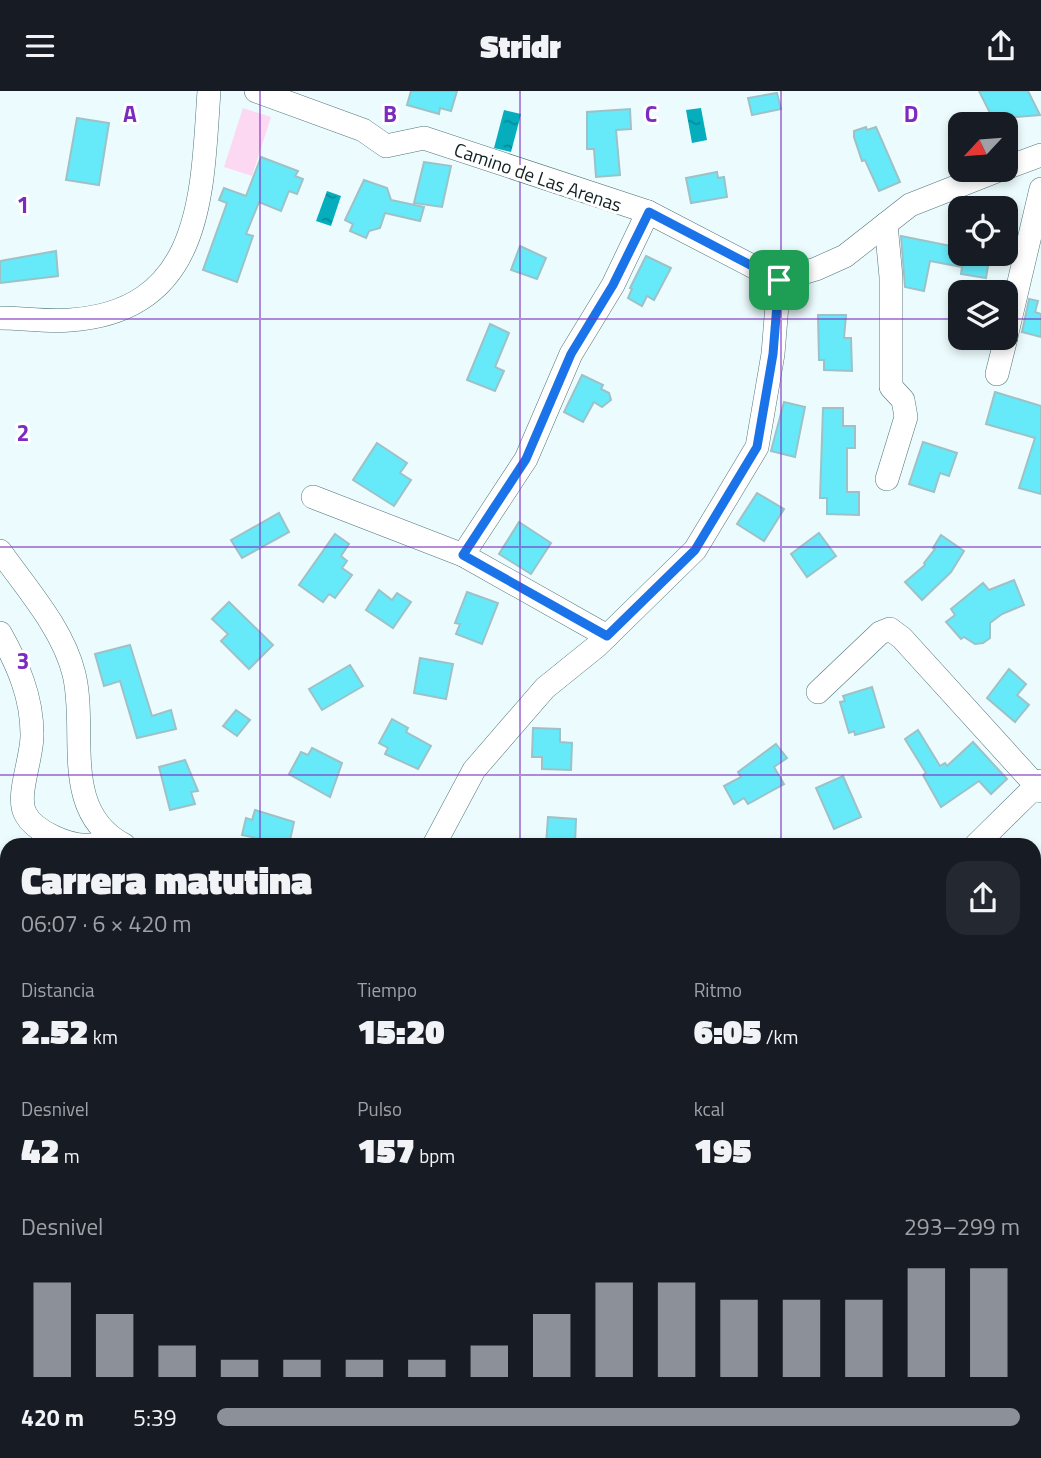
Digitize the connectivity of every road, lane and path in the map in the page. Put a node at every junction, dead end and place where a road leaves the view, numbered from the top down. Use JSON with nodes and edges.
{"nodes":[{"id":1,"x":209,"y":91,"type":"edge"},
{"id":2,"x":256,"y":91,"type":"edge"},
{"id":3,"x":1037,"y":158,"type":"edge"},
{"id":4,"x":1018,"y":164,"type":"edge"},
{"id":5,"x":966,"y":182,"type":"edge"},
{"id":6,"x":1041,"y":188,"type":"edge"},
{"id":7,"x":649,"y":212,"type":"junction"},
{"id":8,"x":886,"y":224,"type":"junction"},
{"id":9,"x":779,"y":280,"type":"junction"},
{"id":10,"x":1018,"y":286,"type":"edge"},
{"id":11,"x":0,"y":318,"type":"edge"},
{"id":12,"x":1003,"y":350,"type":"edge"},
{"id":13,"x":998,"y":374,"type":"dead end"},
{"id":14,"x":887,"y":479,"type":"dead end"},
{"id":15,"x":313,"y":497,"type":"dead end"},
{"id":16,"x":0,"y":551,"type":"edge"},
{"id":17,"x":463,"y":555,"type":"junction"},
{"id":18,"x":0,"y":633,"type":"edge"},
{"id":19,"x":607,"y":636,"type":"junction"},
{"id":20,"x":818,"y":692,"type":"dead end"},
{"id":21,"x":1040,"y":786,"type":"edge"},
{"id":22,"x":59,"y":838,"type":"edge"},
{"id":23,"x":113,"y":838,"type":"edge"},
{"id":24,"x":438,"y":838,"type":"edge"},
{"id":25,"x":984,"y":838,"type":"edge"}],
"edges":[{"from":1,"to":11,"type":"street"},
{"from":2,"to":7,"type":"street","name":"Camino de Las Arenas"},
{"from":3,"to":4,"type":"street"},
{"from":3,"to":6,"type":"street"},
{"from":5,"to":8,"type":"street"},
{"from":6,"to":10,"type":"street"},
{"from":7,"to":9,"type":"street","name":"Camino de Las Arenas"},
{"from":7,"to":17,"type":"street"},
{"from":8,"to":9,"type":"street"},
{"from":8,"to":14,"type":"street"},
{"from":9,"to":19,"type":"street"},
{"from":12,"to":13,"type":"street"},
{"from":15,"to":17,"type":"street"},
{"from":16,"to":23,"type":"street"},
{"from":17,"to":19,"type":"street"},
{"from":18,"to":22,"type":"street"},
{"from":19,"to":24,"type":"street"},
{"from":20,"to":21,"type":"street"},
{"from":21,"to":25,"type":"street"}]}
